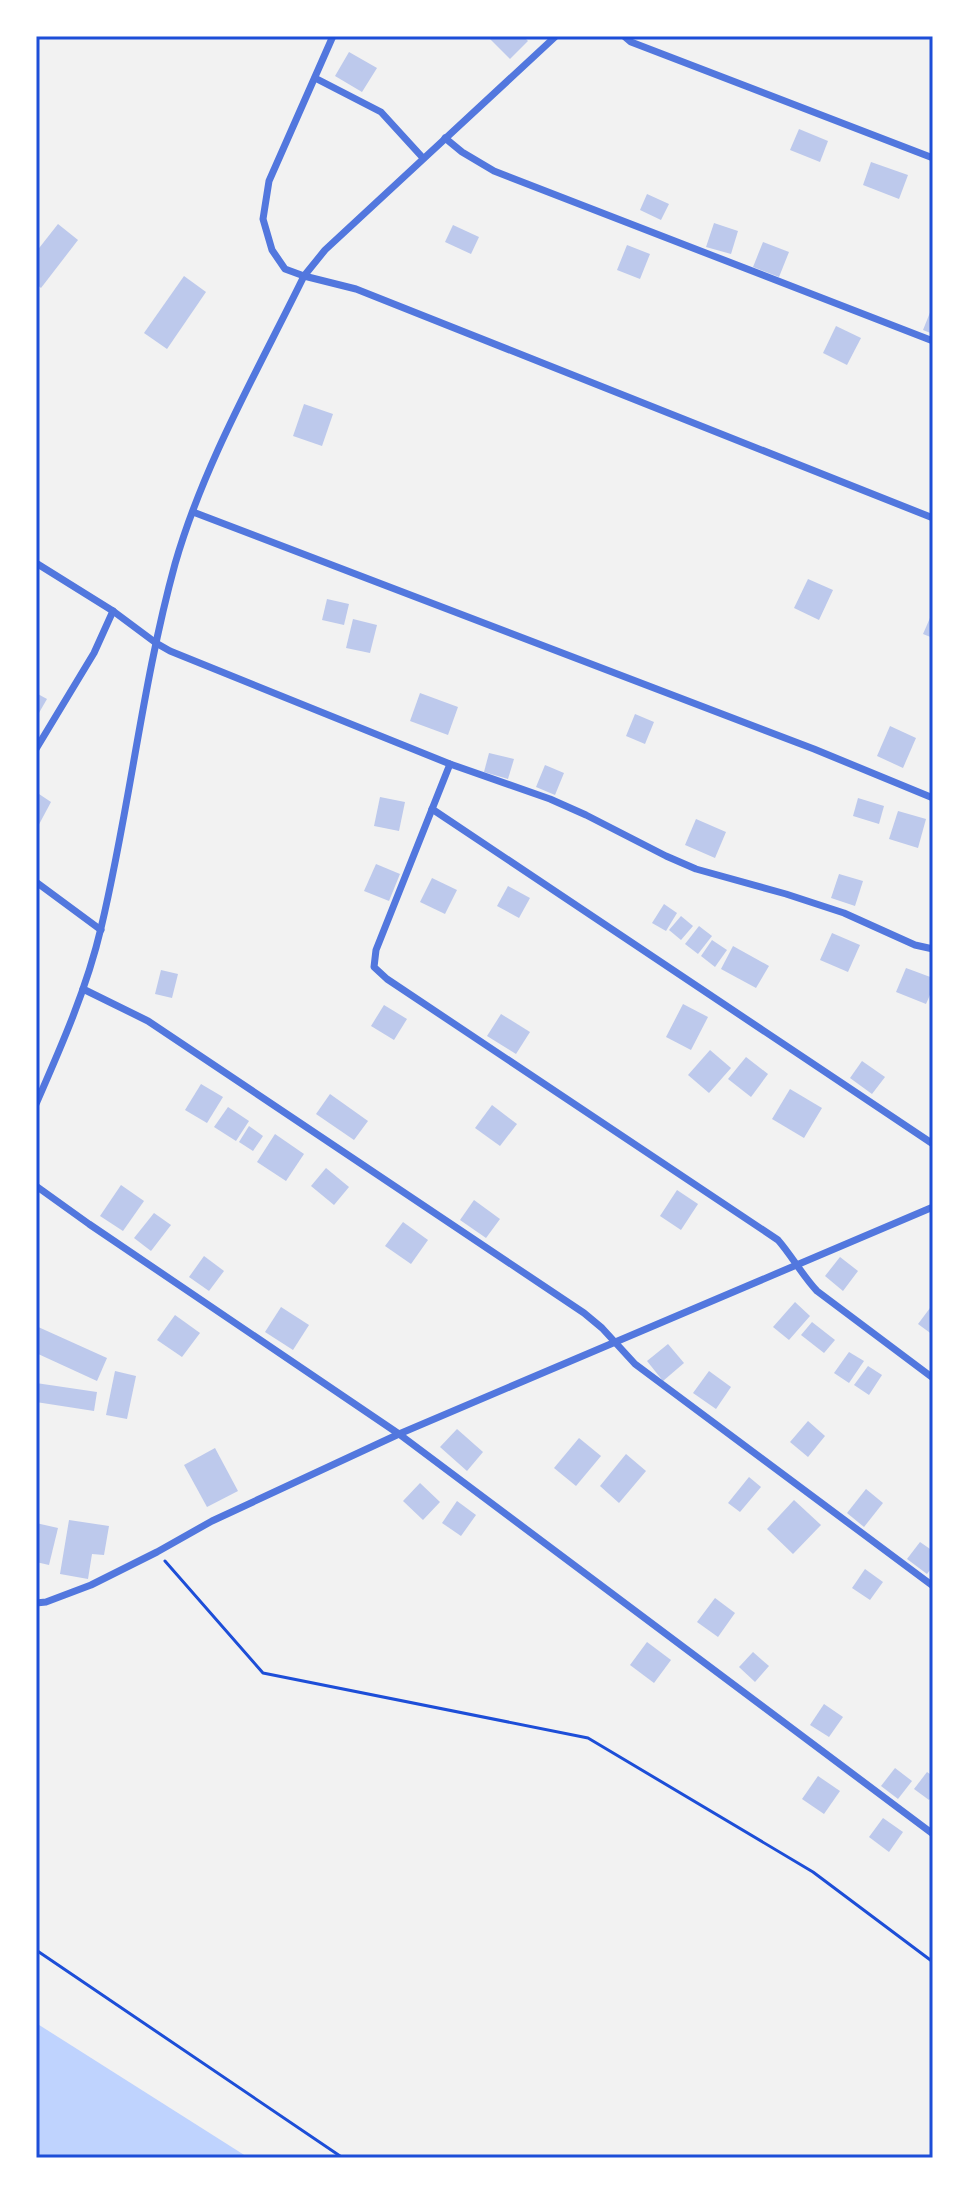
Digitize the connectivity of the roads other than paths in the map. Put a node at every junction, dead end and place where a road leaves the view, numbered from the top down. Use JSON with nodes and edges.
{"nodes":[{"id":1,"x":333,"y":36,"type":"edge"},
{"id":2,"x":624,"y":36,"type":"edge"},
{"id":3,"x":553,"y":37,"type":"edge"},
{"id":4,"x":315,"y":78,"type":"junction"},
{"id":5,"x":445,"y":138,"type":"junction"},
{"id":6,"x":423,"y":158,"type":"junction"},
{"id":7,"x":933,"y":158,"type":"edge"},
{"id":8,"x":304,"y":276,"type":"junction"},
{"id":9,"x":933,"y":341,"type":"edge"},
{"id":10,"x":193,"y":512,"type":"junction"},
{"id":11,"x":933,"y":518,"type":"edge"},
{"id":12,"x":36,"y":563,"type":"edge"},
{"id":13,"x":113,"y":611,"type":"junction"},
{"id":14,"x":156,"y":643,"type":"junction"},
{"id":15,"x":36,"y":749,"type":"edge"},
{"id":16,"x":450,"y":764,"type":"junction"},
{"id":17,"x":933,"y":798,"type":"edge"},
{"id":18,"x":432,"y":809,"type":"junction"},
{"id":19,"x":36,"y":882,"type":"edge"},
{"id":20,"x":101,"y":930,"type":"junction"},
{"id":21,"x":933,"y":949,"type":"edge"},
{"id":22,"x":83,"y":989,"type":"junction"},
{"id":23,"x":39,"y":1090,"type":"edge"},
{"id":24,"x":36,"y":1104,"type":"edge"},
{"id":25,"x":933,"y":1144,"type":"edge"},
{"id":26,"x":36,"y":1186,"type":"edge"},
{"id":27,"x":933,"y":1207,"type":"edge"},
{"id":28,"x":796,"y":1265,"type":"junction"},
{"id":29,"x":613,"y":1342,"type":"junction"},
{"id":30,"x":933,"y":1378,"type":"edge"},
{"id":31,"x":399,"y":1434,"type":"junction"},
{"id":32,"x":933,"y":1586,"type":"edge"},
{"id":33,"x":36,"y":1603,"type":"edge"},
{"id":34,"x":933,"y":1834,"type":"edge"}],
"edges":[{"from":1,"to":4,"type":"street"},
{"from":2,"to":7,"type":"street"},
{"from":3,"to":5,"type":"street"},
{"from":4,"to":6,"type":"street"},
{"from":4,"to":8,"type":"street"},
{"from":5,"to":6,"type":"street"},
{"from":5,"to":9,"type":"street"},
{"from":6,"to":8,"type":"street"},
{"from":8,"to":10,"type":"street"},
{"from":8,"to":11,"type":"street"},
{"from":10,"to":14,"type":"street"},
{"from":10,"to":17,"type":"street"},
{"from":12,"to":13,"type":"street"},
{"from":13,"to":14,"type":"street"},
{"from":13,"to":15,"type":"street"},
{"from":14,"to":16,"type":"street"},
{"from":14,"to":20,"type":"street"},
{"from":16,"to":18,"type":"street"},
{"from":16,"to":21,"type":"street"},
{"from":18,"to":25,"type":"street"},
{"from":18,"to":28,"type":"street"},
{"from":19,"to":20,"type":"street"},
{"from":20,"to":22,"type":"street"},
{"from":22,"to":23,"type":"street"},
{"from":22,"to":29,"type":"street"},
{"from":23,"to":24,"type":"street"},
{"from":26,"to":31,"type":"street"},
{"from":27,"to":28,"type":"street"},
{"from":28,"to":29,"type":"street"},
{"from":28,"to":30,"type":"street"},
{"from":29,"to":31,"type":"street"},
{"from":29,"to":32,"type":"street"},
{"from":31,"to":33,"type":"street"},
{"from":31,"to":34,"type":"street"}]}
